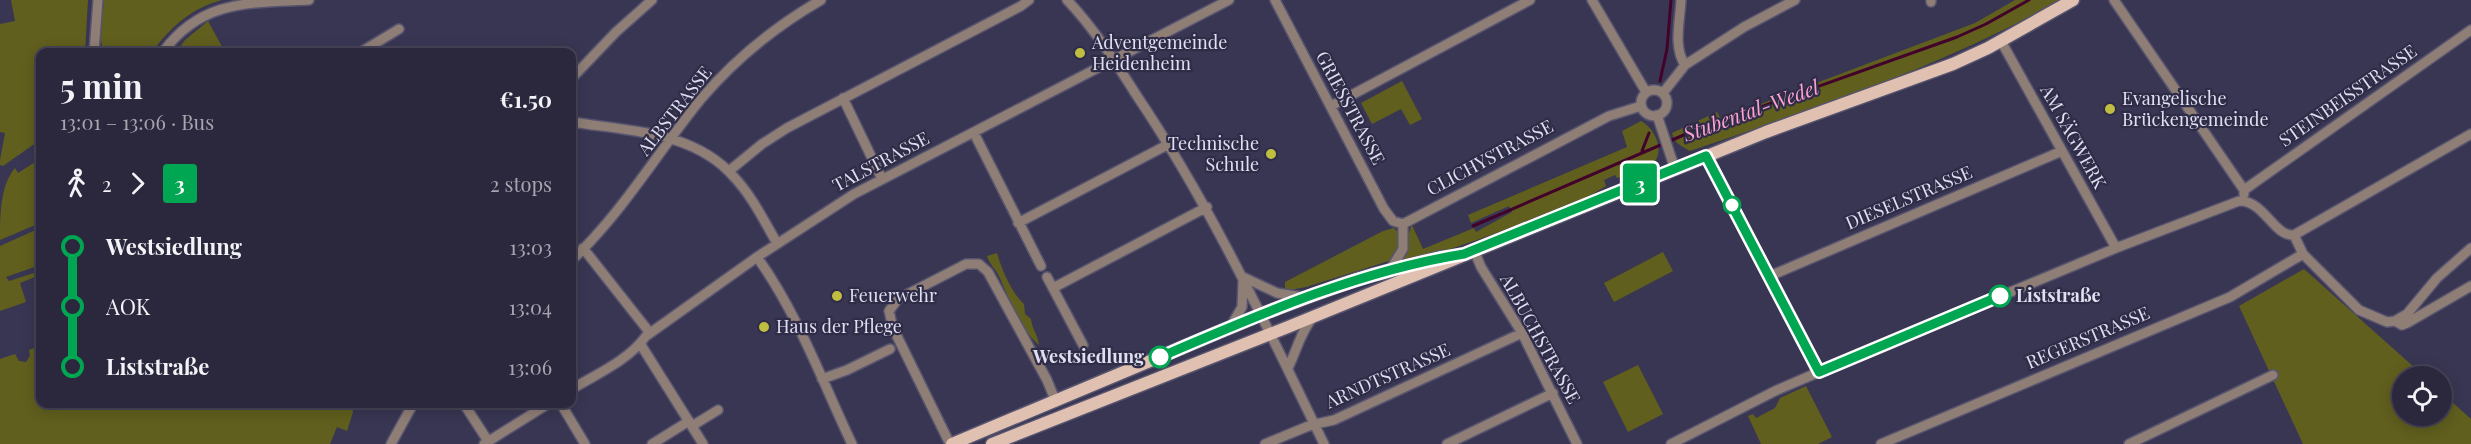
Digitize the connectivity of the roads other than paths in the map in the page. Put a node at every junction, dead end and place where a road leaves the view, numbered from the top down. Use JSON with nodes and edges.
{"nodes":[{"id":1,"x":98,"y":0,"type":"edge"},
{"id":2,"x":309,"y":0,"type":"edge"},
{"id":3,"x":652,"y":0,"type":"edge"},
{"id":4,"x":821,"y":0,"type":"edge"},
{"id":5,"x":1029,"y":0,"type":"edge"},
{"id":6,"x":1067,"y":0,"type":"edge"},
{"id":7,"x":1229,"y":0,"type":"edge"},
{"id":8,"x":1275,"y":0,"type":"edge"},
{"id":9,"x":1530,"y":0,"type":"edge"},
{"id":10,"x":1592,"y":0,"type":"edge"},
{"id":11,"x":1682,"y":0,"type":"edge"},
{"id":12,"x":1795,"y":0,"type":"edge"},
{"id":13,"x":2073,"y":0,"type":"edge"},
{"id":14,"x":2114,"y":0,"type":"edge"},
{"id":15,"x":399,"y":29,"type":"dead end"},
{"id":16,"x":2471,"y":30,"type":"edge"},
{"id":17,"x":2001,"y":41,"type":"junction"},
{"id":18,"x":94,"y":48,"type":"edge"},
{"id":19,"x":166,"y":48,"type":"edge"},
{"id":20,"x":367,"y":48,"type":"edge"},
{"id":21,"x":1113,"y":60,"type":"junction"},
{"id":22,"x":1685,"y":65,"type":"junction"},
{"id":23,"x":576,"y":74,"type":"edge"},
{"id":24,"x":1646,"y":92,"type":"junction"},
{"id":25,"x":1663,"y":93,"type":"junction"},
{"id":26,"x":843,"y":98,"type":"junction"},
{"id":27,"x":1330,"y":106,"type":"junction"},
{"id":28,"x":1641,"y":106,"type":"junction"},
{"id":29,"x":1658,"y":116,"type":"junction"},
{"id":30,"x":576,"y":123,"type":"edge"},
{"id":31,"x":974,"y":133,"type":"junction"},
{"id":32,"x":2471,"y":134,"type":"edge"},
{"id":33,"x":672,"y":139,"type":"junction"},
{"id":34,"x":1169,"y":144,"type":"junction"},
{"id":35,"x":2062,"y":151,"type":"junction"},
{"id":36,"x":1706,"y":156,"type":"junction"},
{"id":37,"x":1675,"y":169,"type":"junction"},
{"id":38,"x":729,"y":171,"type":"junction"},
{"id":39,"x":882,"y":179,"type":"junction"},
{"id":40,"x":2244,"y":190,"type":"junction"},
{"id":41,"x":2245,"y":201,"type":"junction"},
{"id":42,"x":1207,"y":207,"type":"junction"},
{"id":43,"x":1018,"y":223,"type":"junction"},
{"id":44,"x":1403,"y":224,"type":"junction"},
{"id":45,"x":2294,"y":235,"type":"junction"},
{"id":46,"x":777,"y":243,"type":"junction"},
{"id":47,"x":584,"y":248,"type":"junction"},
{"id":48,"x":2116,"y":248,"type":"junction"},
{"id":49,"x":2471,"y":248,"type":"edge"},
{"id":50,"x":1469,"y":252,"type":"junction"},
{"id":51,"x":2303,"y":254,"type":"junction"},
{"id":52,"x":576,"y":255,"type":"edge"},
{"id":53,"x":756,"y":257,"type":"junction"},
{"id":54,"x":1041,"y":266,"type":"dead end"},
{"id":55,"x":1390,"y":270,"type":"junction"},
{"id":56,"x":1770,"y":276,"type":"junction"},
{"id":57,"x":1047,"y":277,"type":"dead end"},
{"id":58,"x":1243,"y":277,"type":"junction"},
{"id":59,"x":2471,"y":286,"type":"edge"},
{"id":60,"x":1053,"y":288,"type":"junction"},
{"id":61,"x":1309,"y":297,"type":"junction"},
{"id":62,"x":1262,"y":314,"type":"junction"},
{"id":63,"x":1314,"y":317,"type":"junction"},
{"id":64,"x":2395,"y":321,"type":"junction"},
{"id":65,"x":1231,"y":326,"type":"junction"},
{"id":66,"x":650,"y":333,"type":"junction"},
{"id":67,"x":1272,"y":333,"type":"junction"},
{"id":68,"x":1522,"y":333,"type":"junction"},
{"id":69,"x":641,"y":345,"type":"junction"},
{"id":70,"x":1083,"y":345,"type":"dead end"},
{"id":71,"x":890,"y":349,"type":"dead end"},
{"id":72,"x":1288,"y":368,"type":"junction"},
{"id":73,"x":1819,"y":372,"type":"junction"},
{"id":74,"x":2273,"y":375,"type":"dead end"},
{"id":75,"x":822,"y":379,"type":"junction"},
{"id":76,"x":576,"y":386,"type":"edge"},
{"id":77,"x":1553,"y":393,"type":"junction"},
{"id":78,"x":1056,"y":402,"type":"junction"},
{"id":79,"x":409,"y":408,"type":"edge"},
{"id":80,"x":466,"y":408,"type":"edge"},
{"id":81,"x":542,"y":408,"type":"edge"},
{"id":82,"x":563,"y":408,"type":"edge"},
{"id":83,"x":718,"y":410,"type":"dead end"},
{"id":84,"x":691,"y":424,"type":"junction"},
{"id":85,"x":1315,"y":424,"type":"junction"},
{"id":86,"x":486,"y":443,"type":"edge"},
{"id":87,"x":391,"y":444,"type":"edge"},
{"id":88,"x":585,"y":444,"type":"edge"},
{"id":89,"x":652,"y":444,"type":"edge"},
{"id":90,"x":703,"y":444,"type":"edge"},
{"id":91,"x":852,"y":444,"type":"edge"},
{"id":92,"x":951,"y":444,"type":"edge"},
{"id":93,"x":992,"y":444,"type":"edge"},
{"id":94,"x":1265,"y":444,"type":"edge"},
{"id":95,"x":1324,"y":444,"type":"edge"},
{"id":96,"x":1447,"y":444,"type":"edge"},
{"id":97,"x":1577,"y":444,"type":"edge"},
{"id":98,"x":1671,"y":444,"type":"edge"},
{"id":99,"x":1881,"y":444,"type":"edge"},
{"id":100,"x":2128,"y":444,"type":"edge"}],
"edges":[{"from":1,"to":18,"type":"street"},
{"from":2,"to":19,"type":"street"},
{"from":3,"to":23,"type":"street"},
{"from":4,"to":33,"type":"street","name":"ALBSTRASSE"},
{"from":5,"to":26,"type":"street"},
{"from":6,"to":21,"type":"street"},
{"from":7,"to":21,"type":"street","name":"TALSTRASSE"},
{"from":8,"to":27,"type":"street","name":"GRIESSTRASSE"},
{"from":9,"to":27,"type":"street"},
{"from":10,"to":24,"type":"street"},
{"from":11,"to":22,"type":"street"},
{"from":12,"to":22,"type":"street"},
{"from":13,"to":17,"type":"main road"},
{"from":14,"to":40,"type":"street"},
{"from":15,"to":20,"type":"street"},
{"from":16,"to":40,"type":"street","name":"STEINBEISSTRASSE"},
{"from":17,"to":35,"type":"street","name":"AM SÄGWERK"},
{"from":17,"to":36,"type":"main road"},
{"from":21,"to":31,"type":"street","name":"TALSTRASSE"},
{"from":21,"to":34,"type":"street"},
{"from":22,"to":25,"type":"street"},
{"from":24,"to":25,"type":"street"},
{"from":24,"to":28,"type":"street"},
{"from":25,"to":29,"type":"street"},
{"from":26,"to":38,"type":"street"},
{"from":26,"to":39,"type":"street"},
{"from":27,"to":44,"type":"street","name":"GRIESSTRASSE"},
{"from":28,"to":29,"type":"street"},
{"from":28,"to":44,"type":"street","name":"CLICHYSTRASSE"},
{"from":29,"to":37,"type":"street"},
{"from":30,"to":33,"type":"street"},
{"from":31,"to":39,"type":"street","name":"TALSTRASSE"},
{"from":31,"to":43,"type":"street"},
{"from":32,"to":45,"type":"street"},
{"from":33,"to":38,"type":"street"},
{"from":33,"to":47,"type":"street","name":"ALBSTRASSE"},
{"from":34,"to":42,"type":"street"},
{"from":34,"to":43,"type":"street"},
{"from":35,"to":48,"type":"street","name":"AM SÄGWERK"},
{"from":35,"to":56,"type":"street","name":"DIESELSTRASSE"},
{"from":36,"to":37,"type":"main road"},
{"from":36,"to":56,"type":"street"},
{"from":37,"to":50,"type":"main road"},
{"from":38,"to":46,"type":"street"},
{"from":39,"to":46,"type":"street","name":"TALSTRASSE"},
{"from":40,"to":41,"type":"street"},
{"from":41,"to":45,"type":"street"},
{"from":41,"to":48,"type":"street"},
{"from":42,"to":58,"type":"street"},
{"from":42,"to":60,"type":"street"},
{"from":43,"to":54,"type":"street"},
{"from":44,"to":55,"type":"street"},
{"from":45,"to":51,"type":"street"},
{"from":46,"to":53,"type":"street","name":"TALSTRASSE"},
{"from":47,"to":52,"type":"street","name":"ALBSTRASSE"},
{"from":47,"to":66,"type":"street"},
{"from":48,"to":73,"type":"street"},
{"from":49,"to":64,"type":"street"},
{"from":50,"to":55,"type":"main road"},
{"from":50,"to":63,"type":"main road"},
{"from":50,"to":68,"type":"street","name":"ALBUCHSTRASSE"},
{"from":51,"to":64,"type":"street"},
{"from":51,"to":99,"type":"street","name":"REGERSTRASSE"},
{"from":53,"to":66,"type":"street","name":"TALSTRASSE"},
{"from":53,"to":75,"type":"street"},
{"from":55,"to":61,"type":"main road"},
{"from":56,"to":73,"type":"street"},
{"from":57,"to":60,"type":"street"},
{"from":58,"to":61,"type":"street"},
{"from":58,"to":62,"type":"street"},
{"from":58,"to":65,"type":"street"},
{"from":59,"to":64,"type":"street"},
{"from":60,"to":70,"type":"street"},
{"from":61,"to":62,"type":"main road"},
{"from":62,"to":65,"type":"main road"},
{"from":62,"to":67,"type":"street"},
{"from":63,"to":67,"type":"main road"},
{"from":63,"to":72,"type":"street"},
{"from":65,"to":78,"type":"main road"},
{"from":66,"to":69,"type":"street","name":"TALSTRASSE"},
{"from":67,"to":72,"type":"street"},
{"from":67,"to":93,"type":"main road"},
{"from":68,"to":77,"type":"street","name":"ALBUCHSTRASSE"},
{"from":68,"to":85,"type":"street","name":"ARNDTSTRASSE"},
{"from":69,"to":76,"type":"street","name":"TALSTRASSE"},
{"from":69,"to":84,"type":"street"},
{"from":71,"to":75,"type":"street"},
{"from":72,"to":85,"type":"street"},
{"from":73,"to":98,"type":"street"},
{"from":74,"to":100,"type":"street"},
{"from":75,"to":91,"type":"street"},
{"from":77,"to":96,"type":"street"},
{"from":77,"to":97,"type":"street","name":"ALBUCHSTRASSE"},
{"from":78,"to":92,"type":"main road"},
{"from":78,"to":92,"type":"street"},
{"from":79,"to":87,"type":"street"},
{"from":80,"to":86,"type":"street"},
{"from":81,"to":86,"type":"street"},
{"from":82,"to":88,"type":"street"},
{"from":83,"to":84,"type":"street"},
{"from":84,"to":89,"type":"street"},
{"from":84,"to":90,"type":"street"},
{"from":85,"to":94,"type":"street","name":"ARNDTSTRASSE"},
{"from":85,"to":95,"type":"street"}]}
